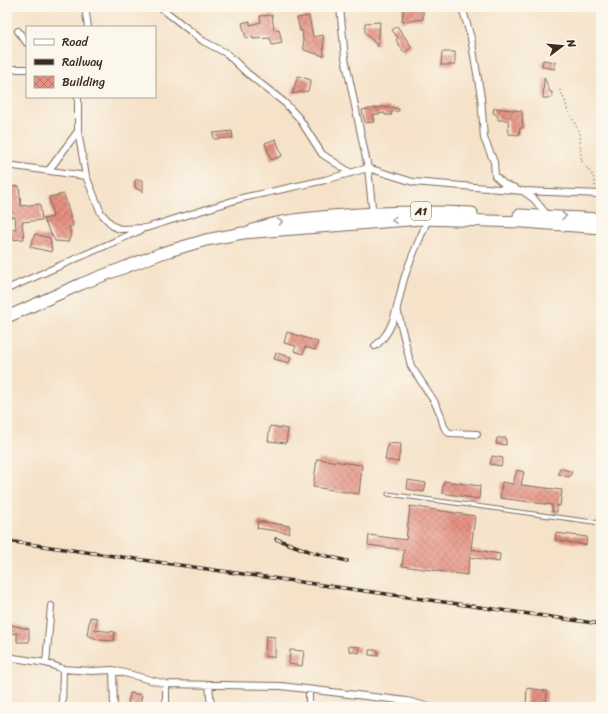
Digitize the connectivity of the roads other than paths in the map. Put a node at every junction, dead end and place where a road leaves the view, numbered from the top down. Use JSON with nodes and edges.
{"nodes":[{"id":1,"x":85,"y":7,"type":"edge"},
{"id":2,"x":160,"y":7,"type":"edge"},
{"id":3,"x":340,"y":7,"type":"edge"},
{"id":4,"x":462,"y":7,"type":"edge"},
{"id":5,"x":88,"y":26,"type":"edge"},
{"id":6,"x":18,"y":31,"type":"dead end"},
{"id":7,"x":26,"y":42,"type":"edge"},
{"id":8,"x":7,"y":69,"type":"edge"},
{"id":9,"x":26,"y":69,"type":"edge"},
{"id":10,"x":78,"y":98,"type":"edge"},
{"id":11,"x":78,"y":131,"type":"junction"},
{"id":12,"x":7,"y":165,"type":"edge"},
{"id":13,"x":368,"y":168,"type":"junction"},
{"id":14,"x":49,"y":170,"type":"junction"},
{"id":15,"x":351,"y":173,"type":"junction"},
{"id":16,"x":86,"y":176,"type":"junction"},
{"id":17,"x":523,"y":191,"type":"junction"},
{"id":18,"x":601,"y":194,"type":"edge"},
{"id":19,"x":547,"y":215,"type":"junction"},
{"id":20,"x":373,"y":217,"type":"junction"},
{"id":21,"x":428,"y":219,"type":"junction"},
{"id":22,"x":601,"y":219,"type":"edge"},
{"id":23,"x":146,"y":228,"type":"junction"},
{"id":24,"x":601,"y":228,"type":"edge"},
{"id":25,"x":7,"y":290,"type":"edge"},
{"id":26,"x":397,"y":309,"type":"junction"},
{"id":27,"x":7,"y":317,"type":"edge"},
{"id":28,"x":375,"y":346,"type":"dead end"},
{"id":29,"x":477,"y":434,"type":"dead end"},
{"id":30,"x":388,"y":494,"type":"dead end"},
{"id":31,"x":601,"y":523,"type":"edge"},
{"id":32,"x":51,"y":606,"type":"dead end"},
{"id":33,"x":7,"y":657,"type":"edge"},
{"id":34,"x":46,"y":663,"type":"junction"},
{"id":35,"x":63,"y":669,"type":"junction"},
{"id":36,"x":112,"y":670,"type":"junction"},
{"id":37,"x":166,"y":684,"type":"junction"},
{"id":38,"x":209,"y":684,"type":"junction"},
{"id":39,"x":308,"y":690,"type":"junction"},
{"id":40,"x":62,"y":707,"type":"edge"},
{"id":41,"x":114,"y":707,"type":"edge"},
{"id":42,"x":166,"y":707,"type":"edge"},
{"id":43,"x":211,"y":707,"type":"edge"},
{"id":44,"x":309,"y":707,"type":"edge"},
{"id":45,"x":430,"y":707,"type":"edge"}],
"edges":[{"from":1,"to":5,"type":"street"},
{"from":2,"to":15,"type":"street"},
{"from":3,"to":13,"type":"street"},
{"from":4,"to":17,"type":"street"},
{"from":6,"to":7,"type":"street"},
{"from":8,"to":9,"type":"street"},
{"from":10,"to":11,"type":"street"},
{"from":11,"to":14,"type":"street"},
{"from":11,"to":16,"type":"street"},
{"from":12,"to":14,"type":"street"},
{"from":13,"to":15,"type":"street"},
{"from":13,"to":17,"type":"street"},
{"from":13,"to":20,"type":"street"},
{"from":14,"to":16,"type":"street"},
{"from":15,"to":23,"type":"street"},
{"from":16,"to":23,"type":"street"},
{"from":17,"to":18,"type":"street"},
{"from":17,"to":19,"type":"street"},
{"from":19,"to":20,"type":"highway","number":"A1"},
{"from":19,"to":22,"type":"highway","number":"A1","one_way":true},
{"from":21,"to":20,"type":"highway","number":"A1","one_way":true},
{"from":20,"to":27,"type":"highway","number":"A1"},
{"from":21,"to":24,"type":"highway","number":"A1"},
{"from":21,"to":26,"type":"street"},
{"from":23,"to":25,"type":"street"},
{"from":26,"to":28,"type":"street"},
{"from":26,"to":29,"type":"street"},
{"from":30,"to":31,"type":"lane"},
{"from":32,"to":34,"type":"street"},
{"from":33,"to":34,"type":"street"},
{"from":34,"to":35,"type":"street"},
{"from":35,"to":36,"type":"street"},
{"from":35,"to":40,"type":"street"},
{"from":36,"to":37,"type":"street"},
{"from":36,"to":41,"type":"street"},
{"from":37,"to":38,"type":"street"},
{"from":37,"to":42,"type":"street"},
{"from":38,"to":39,"type":"street"},
{"from":38,"to":43,"type":"street"},
{"from":39,"to":44,"type":"street"},
{"from":39,"to":45,"type":"street"}]}
